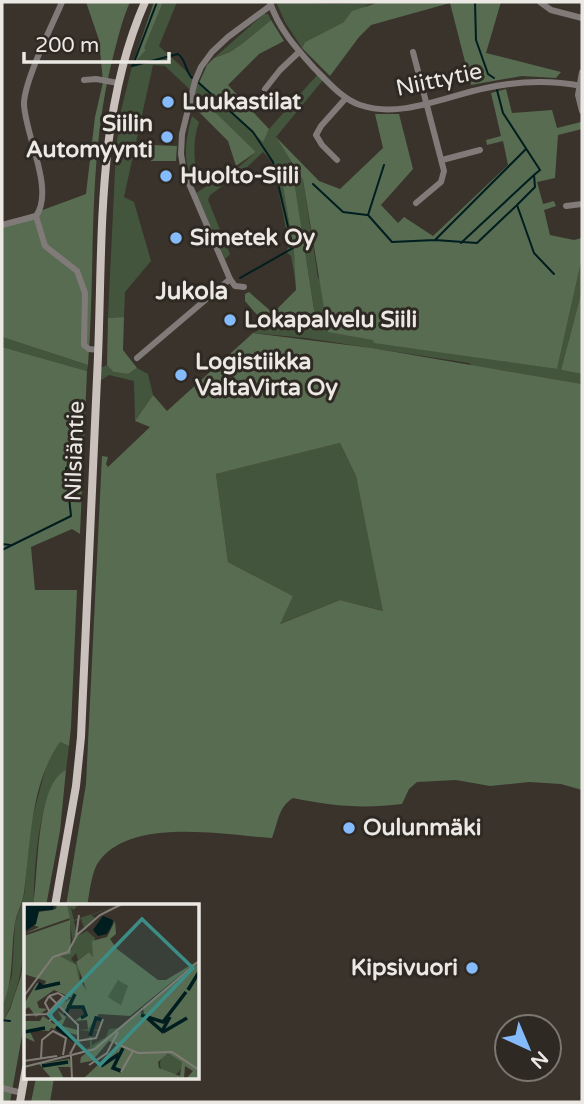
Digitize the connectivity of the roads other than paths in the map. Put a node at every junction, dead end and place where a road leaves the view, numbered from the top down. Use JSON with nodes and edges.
{"nodes":[{"id":1,"x":62,"y":2,"type":"edge"},
{"id":2,"x":145,"y":2,"type":"edge"},
{"id":3,"x":540,"y":2,"type":"edge"},
{"id":4,"x":270,"y":4,"type":"edge"},
{"id":5,"x":582,"y":18,"type":"edge"},
{"id":6,"x":299,"y":52,"type":"junction"},
{"id":7,"x":413,"y":52,"type":"dead end"},
{"id":8,"x":582,"y":72,"type":"edge"},
{"id":9,"x":84,"y":80,"type":"dead end"},
{"id":10,"x":118,"y":83,"type":"junction"},
{"id":11,"x":581,"y":85,"type":"edge"},
{"id":12,"x":265,"y":89,"type":"dead end"},
{"id":13,"x":346,"y":98,"type":"junction"},
{"id":14,"x":427,"y":103,"type":"junction"},
{"id":15,"x":582,"y":111,"type":"edge"},
{"id":16,"x":480,"y":150,"type":"dead end"},
{"id":17,"x":337,"y":160,"type":"dead end"},
{"id":18,"x":442,"y":160,"type":"junction"},
{"id":19,"x":416,"y":203,"type":"dead end"},
{"id":20,"x":582,"y":204,"type":"edge"},
{"id":21,"x":566,"y":206,"type":"dead end"},
{"id":22,"x":36,"y":216,"type":"junction"},
{"id":23,"x":2,"y":225,"type":"edge"},
{"id":24,"x":230,"y":279,"type":"junction"},
{"id":25,"x":244,"y":287,"type":"dead end"},
{"id":26,"x":99,"y":350,"type":"junction"},
{"id":27,"x":138,"y":358,"type":"dead end"},
{"id":28,"x":55,"y":904,"type":"edge"},
{"id":29,"x":24,"y":1080,"type":"edge"},
{"id":30,"x":2,"y":1088,"type":"edge"},
{"id":31,"x":22,"y":1093,"type":"junction"},
{"id":32,"x":20,"y":1102,"type":"edge"}],
"edges":[{"from":1,"to":22,"type":"street"},
{"from":2,"to":10,"type":"main road","name":"Nilsiäntie"},
{"from":3,"to":5,"type":"street"},
{"from":4,"to":6,"type":"street","name":"Niittytie"},
{"from":4,"to":24,"type":"street"},
{"from":6,"to":12,"type":"street"},
{"from":6,"to":13,"type":"street","name":"Niittytie"},
{"from":7,"to":14,"type":"street"},
{"from":8,"to":11,"type":"street"},
{"from":9,"to":10,"type":"street"},
{"from":10,"to":26,"type":"main road","name":"Nilsiäntie"},
{"from":11,"to":14,"type":"street","name":"Niittytie"},
{"from":11,"to":15,"type":"street"},
{"from":13,"to":14,"type":"street","name":"Niittytie"},
{"from":13,"to":17,"type":"street"},
{"from":14,"to":18,"type":"street"},
{"from":16,"to":18,"type":"street"},
{"from":18,"to":19,"type":"street"},
{"from":20,"to":21,"type":"street"},
{"from":22,"to":23,"type":"street"},
{"from":22,"to":26,"type":"street"},
{"from":24,"to":25,"type":"street"},
{"from":24,"to":27,"type":"street"},
{"from":26,"to":28,"type":"main road","name":"Nilsiäntie"},
{"from":29,"to":31,"type":"main road"},
{"from":30,"to":31,"type":"street"},
{"from":31,"to":32,"type":"main road"}]}
